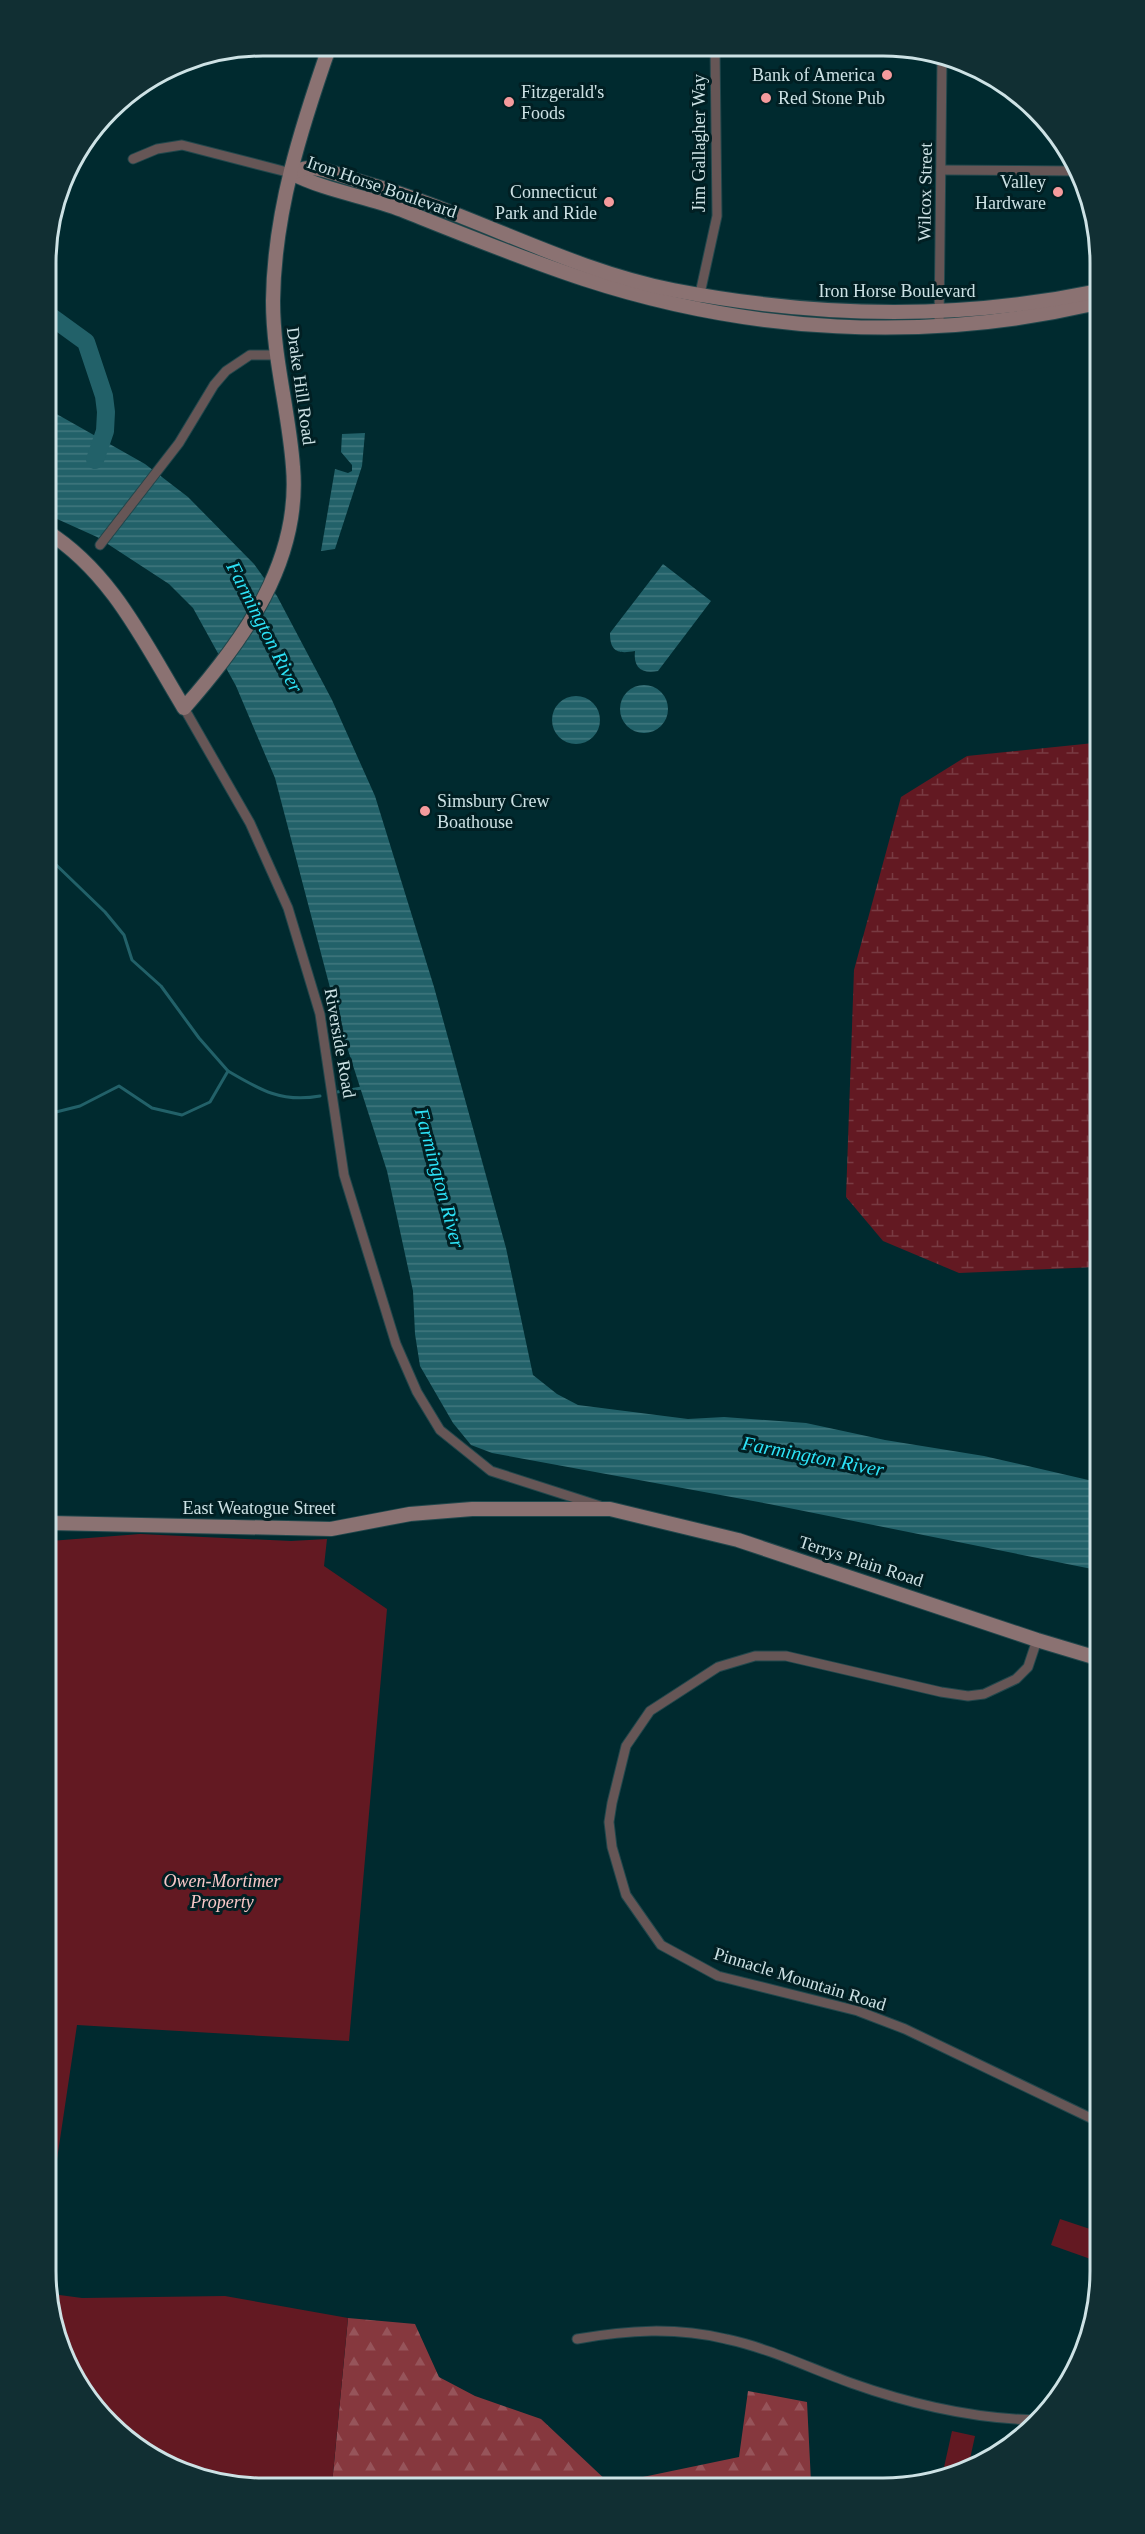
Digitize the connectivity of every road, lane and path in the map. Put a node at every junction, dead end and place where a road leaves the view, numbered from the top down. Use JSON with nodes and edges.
{"nodes":[{"id":1,"x":326,"y":56,"type":"edge"},
{"id":2,"x":715,"y":56,"type":"edge"},
{"id":3,"x":942,"y":64,"type":"edge"},
{"id":4,"x":133,"y":159,"type":"dead end"},
{"id":5,"x":941,"y":170,"type":"junction"},
{"id":6,"x":1068,"y":171,"type":"edge"},
{"id":7,"x":291,"y":173,"type":"junction"},
{"id":8,"x":1090,"y":293,"type":"edge"},
{"id":9,"x":699,"y":294,"type":"junction"},
{"id":10,"x":1090,"y":305,"type":"edge"},
{"id":11,"x":697,"y":308,"type":"junction"},
{"id":12,"x":940,"y":319,"type":"junction"},
{"id":13,"x":276,"y":355,"type":"junction"},
{"id":14,"x":56,"y":538,"type":"edge"},
{"id":15,"x":100,"y":545,"type":"dead end"},
{"id":16,"x":184,"y":708,"type":"junction"},
{"id":17,"x":610,"y":1509,"type":"junction"},
{"id":18,"x":56,"y":1523,"type":"edge"},
{"id":19,"x":1037,"y":1640,"type":"junction"},
{"id":20,"x":1089,"y":1656,"type":"edge"},
{"id":21,"x":1089,"y":2117,"type":"edge"},
{"id":22,"x":577,"y":2339,"type":"dead end"},
{"id":23,"x":1027,"y":2420,"type":"edge"}],
"edges":[{"from":1,"to":7,"type":"street","name":"Drake Hill Road"},
{"from":2,"to":9,"type":"street","name":"Jim Gallagher Way"},
{"from":3,"to":5,"type":"street","name":"Wilcox Street"},
{"from":4,"to":7,"type":"street"},
{"from":5,"to":6,"type":"street"},
{"from":5,"to":12,"type":"street","name":"Wilcox Street"},
{"from":7,"to":9,"type":"street","name":"Iron Horse Boulevard"},
{"from":7,"to":11,"type":"street","name":"Iron Horse Boulevard"},
{"from":7,"to":13,"type":"street","name":"Drake Hill Road"},
{"from":8,"to":12,"type":"street","name":"Iron Horse Boulevard"},
{"from":9,"to":11,"type":"street","name":"Jim Gallagher Way"},
{"from":9,"to":12,"type":"street","name":"Iron Horse Boulevard"},
{"from":10,"to":12,"type":"street","name":"Iron Horse Boulevard"},
{"from":11,"to":12,"type":"street","name":"Iron Horse Boulevard"},
{"from":13,"to":15,"type":"street"},
{"from":13,"to":16,"type":"street","name":"Drake Hill Road"},
{"from":14,"to":16,"type":"street","name":"Riverside Road"},
{"from":16,"to":17,"type":"street","name":"Riverside Road"},
{"from":17,"to":18,"type":"street","name":"East Weatogue Street"},
{"from":17,"to":19,"type":"street","name":"Terrys Plain Road"},
{"from":19,"to":20,"type":"street","name":"Terrys Plain Road"},
{"from":19,"to":21,"type":"street","name":"Pinnacle Mountain Road"},
{"from":22,"to":23,"type":"street"}]}
